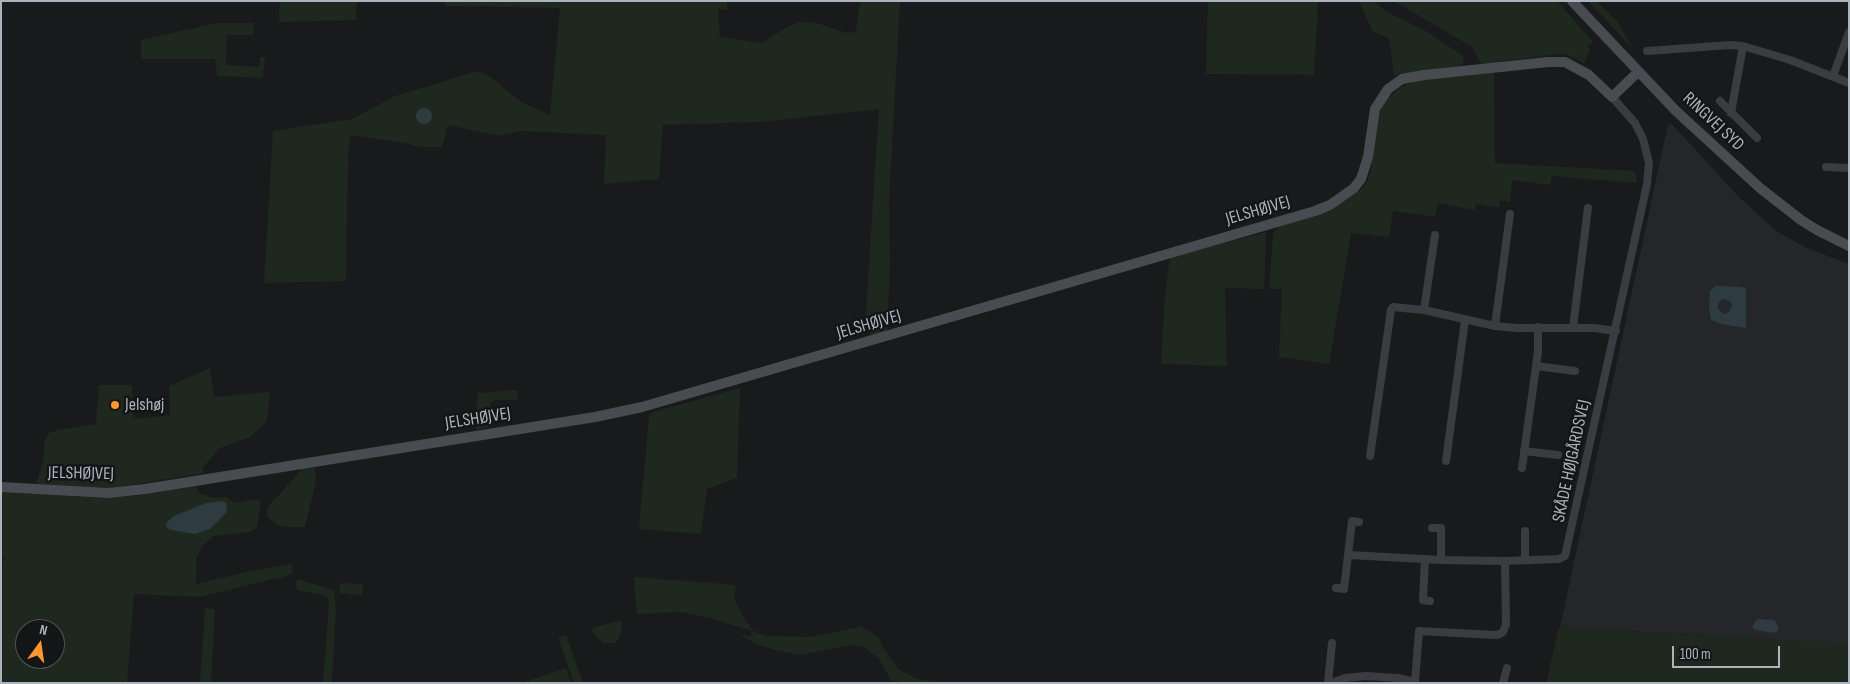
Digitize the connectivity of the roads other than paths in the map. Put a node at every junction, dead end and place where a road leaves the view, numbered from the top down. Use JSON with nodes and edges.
{"nodes":[{"id":1,"x":1572,"y":1,"type":"edge"},
{"id":2,"x":1849,"y":32,"type":"edge"},
{"id":3,"x":1743,"y":46,"type":"junction"},
{"id":4,"x":1647,"y":51,"type":"dead end"},
{"id":5,"x":1638,"y":72,"type":"junction"},
{"id":6,"x":1833,"y":76,"type":"junction"},
{"id":7,"x":1849,"y":83,"type":"edge"},
{"id":8,"x":1612,"y":97,"type":"junction"},
{"id":9,"x":1720,"y":101,"type":"dead end"},
{"id":10,"x":1731,"y":113,"type":"junction"},
{"id":11,"x":1757,"y":138,"type":"dead end"},
{"id":12,"x":1826,"y":167,"type":"dead end"},
{"id":13,"x":1849,"y":168,"type":"edge"},
{"id":14,"x":1588,"y":208,"type":"dead end"},
{"id":15,"x":1510,"y":214,"type":"dead end"},
{"id":16,"x":1435,"y":235,"type":"dead end"},
{"id":17,"x":1849,"y":246,"type":"edge"},
{"id":18,"x":1424,"y":310,"type":"junction"},
{"id":19,"x":1465,"y":320,"type":"junction"},
{"id":20,"x":1495,"y":326,"type":"junction"},
{"id":21,"x":1538,"y":327,"type":"junction"},
{"id":22,"x":1573,"y":327,"type":"junction"},
{"id":23,"x":1616,"y":331,"type":"junction"},
{"id":24,"x":1536,"y":366,"type":"junction"},
{"id":25,"x":1575,"y":372,"type":"dead end"},
{"id":26,"x":1524,"y":451,"type":"junction"},
{"id":27,"x":1370,"y":456,"type":"dead end"},
{"id":28,"x":1558,"y":456,"type":"dead end"},
{"id":29,"x":1446,"y":461,"type":"dead end"},
{"id":30,"x":1522,"y":468,"type":"dead end"},
{"id":31,"x":1,"y":487,"type":"edge"},
{"id":32,"x":1359,"y":522,"type":"dead end"},
{"id":33,"x":1432,"y":528,"type":"dead end"},
{"id":34,"x":1525,"y":530,"type":"dead end"},
{"id":35,"x":1349,"y":555,"type":"junction"},
{"id":36,"x":1425,"y":559,"type":"junction"},
{"id":37,"x":1441,"y":560,"type":"junction"},
{"id":38,"x":1525,"y":560,"type":"junction"},
{"id":39,"x":1505,"y":561,"type":"junction"},
{"id":40,"x":1336,"y":588,"type":"dead end"},
{"id":41,"x":1430,"y":601,"type":"dead end"},
{"id":42,"x":1332,"y":643,"type":"dead end"},
{"id":43,"x":1507,"y":668,"type":"dead end"},
{"id":44,"x":1332,"y":682,"type":"edge"},
{"id":45,"x":1415,"y":683,"type":"edge"},
{"id":46,"x":1503,"y":683,"type":"edge"}],
"edges":[{"from":1,"to":5,"type":"street","name":"RINGVEJ SYD"},
{"from":2,"to":6,"type":"street"},
{"from":3,"to":4,"type":"street"},
{"from":3,"to":6,"type":"street"},
{"from":3,"to":10,"type":"street"},
{"from":5,"to":8,"type":"street"},
{"from":5,"to":17,"type":"street","name":"RINGVEJ SYD"},
{"from":6,"to":7,"type":"street"},
{"from":8,"to":23,"type":"street","name":"SKÅDE HØJGÅRDSVEJ"},
{"from":8,"to":31,"type":"street","name":"JELSHØJVEJ"},
{"from":9,"to":10,"type":"street"},
{"from":10,"to":11,"type":"street"},
{"from":12,"to":13,"type":"street"},
{"from":14,"to":22,"type":"street"},
{"from":15,"to":20,"type":"street"},
{"from":16,"to":18,"type":"street"},
{"from":18,"to":19,"type":"street"},
{"from":18,"to":27,"type":"street"},
{"from":19,"to":20,"type":"street"},
{"from":19,"to":29,"type":"street"},
{"from":20,"to":21,"type":"street"},
{"from":21,"to":22,"type":"street"},
{"from":21,"to":24,"type":"street"},
{"from":22,"to":23,"type":"street"},
{"from":23,"to":38,"type":"street","name":"SKÅDE HØJGÅRDSVEJ"},
{"from":24,"to":25,"type":"street","name":"SKÅDE HØJGÅRDSVEJ"},
{"from":24,"to":26,"type":"street"},
{"from":26,"to":28,"type":"street","name":"SKÅDE HØJGÅRDSVEJ"},
{"from":26,"to":30,"type":"street"},
{"from":32,"to":35,"type":"street"},
{"from":33,"to":37,"type":"street"},
{"from":34,"to":38,"type":"street","name":"SKÅDE HØJGÅRDSVEJ"},
{"from":35,"to":36,"type":"street","name":"SKÅDE HØJGÅRDSVEJ"},
{"from":35,"to":40,"type":"street"},
{"from":36,"to":37,"type":"street","name":"SKÅDE HØJGÅRDSVEJ"},
{"from":36,"to":41,"type":"street"},
{"from":37,"to":39,"type":"street","name":"SKÅDE HØJGÅRDSVEJ"},
{"from":38,"to":39,"type":"street","name":"SKÅDE HØJGÅRDSVEJ"},
{"from":39,"to":45,"type":"street"},
{"from":42,"to":44,"type":"street"},
{"from":43,"to":46,"type":"street"},
{"from":44,"to":45,"type":"street"}]}
